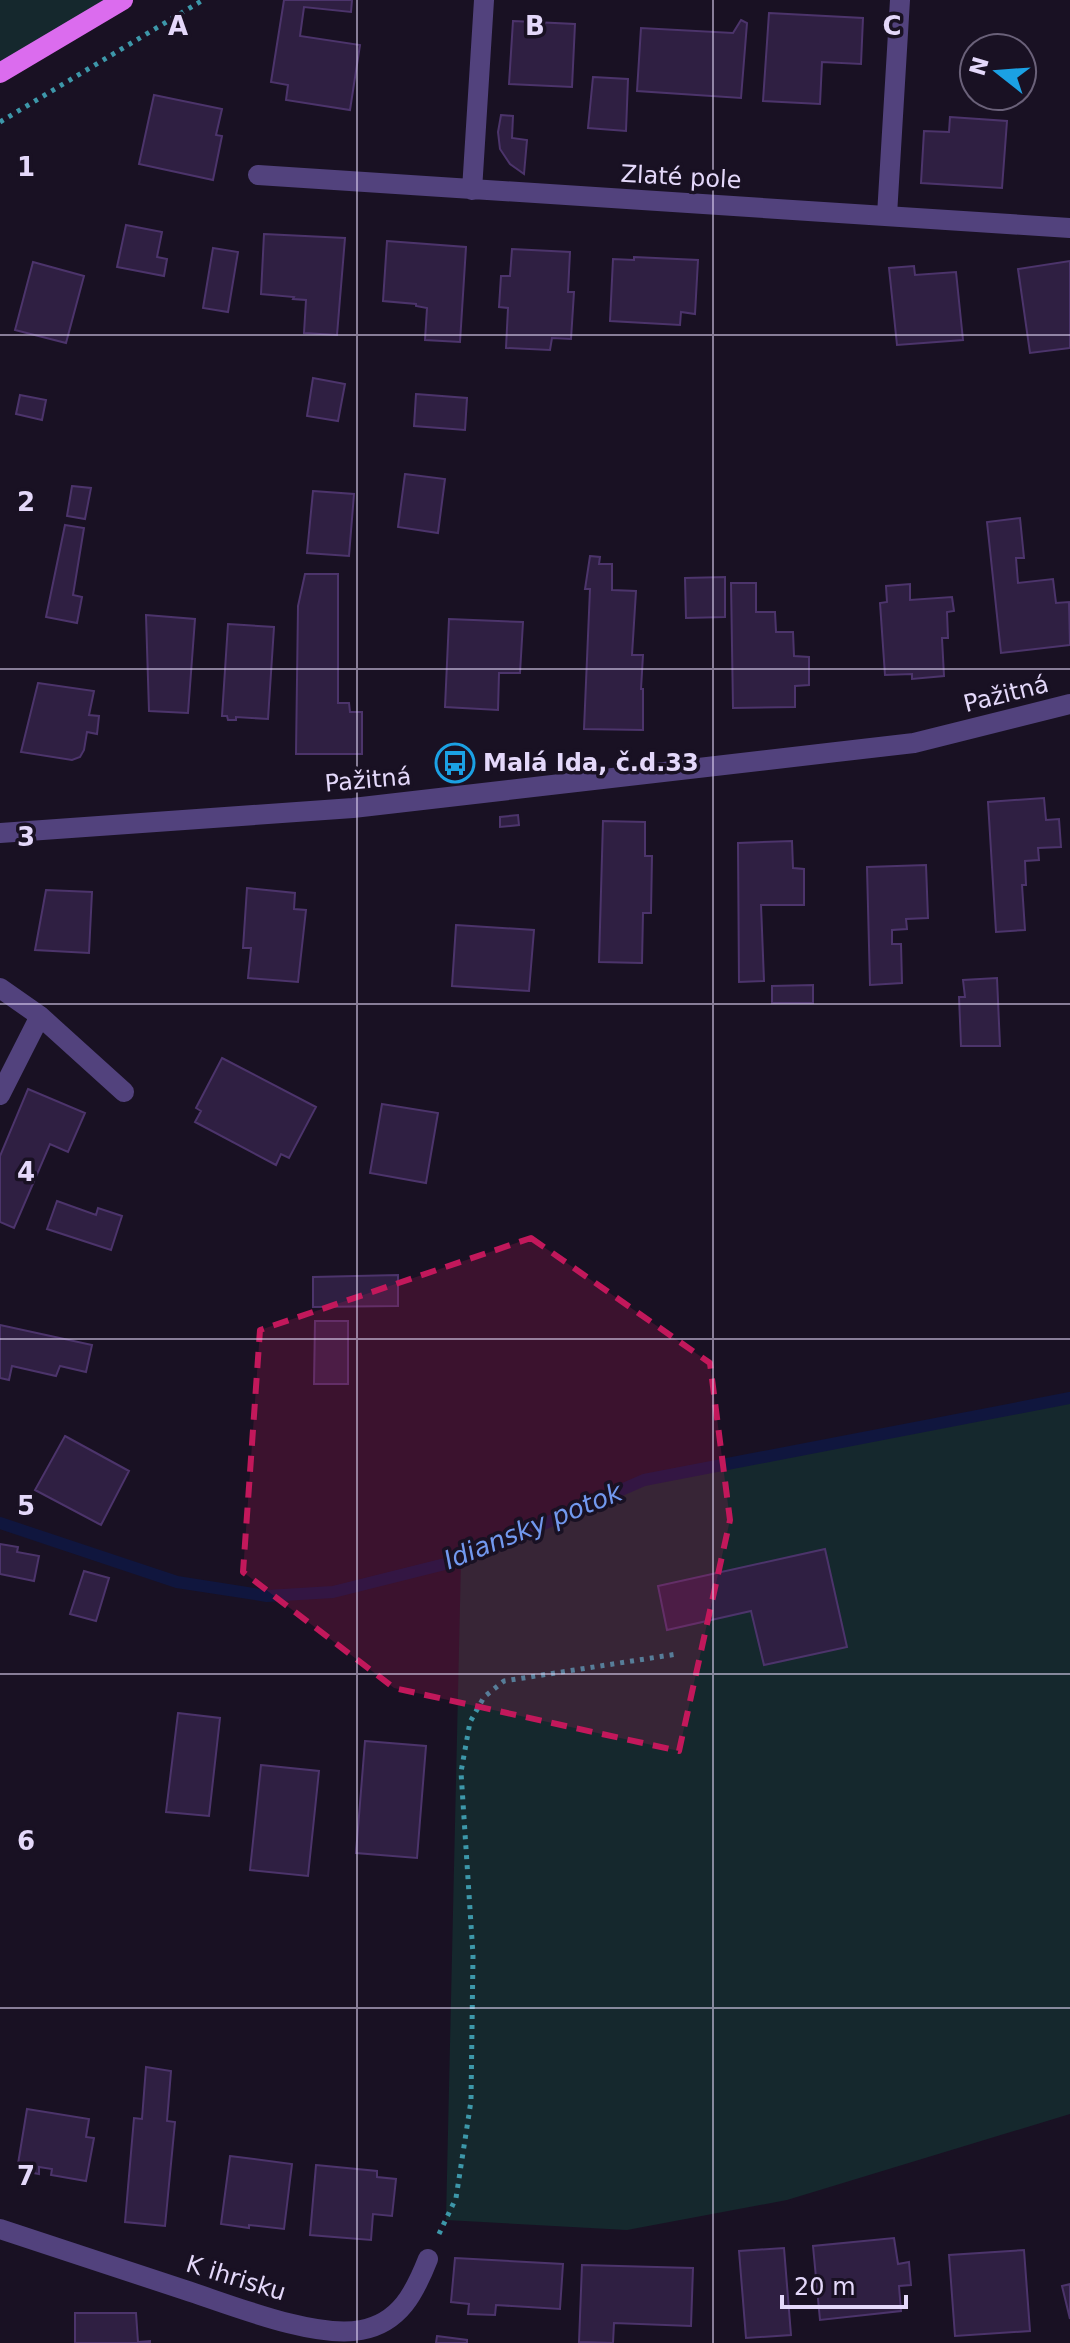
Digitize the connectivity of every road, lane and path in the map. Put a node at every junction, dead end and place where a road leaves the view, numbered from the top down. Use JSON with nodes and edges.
{"nodes":[{"id":1,"x":123,"y":0,"type":"edge"},
{"id":2,"x":203,"y":0,"type":"edge"},
{"id":3,"x":484,"y":0,"type":"edge"},
{"id":4,"x":900,"y":0,"type":"edge"},
{"id":5,"x":0,"y":73,"type":"edge"},
{"id":6,"x":0,"y":122,"type":"edge"},
{"id":7,"x":258,"y":175,"type":"dead end"},
{"id":8,"x":472,"y":190,"type":"junction"},
{"id":9,"x":887,"y":215,"type":"junction"},
{"id":10,"x":1070,"y":228,"type":"edge"},
{"id":11,"x":1070,"y":704,"type":"edge"},
{"id":12,"x":0,"y":833,"type":"edge"},
{"id":13,"x":0,"y":988,"type":"edge"},
{"id":14,"x":40,"y":1016,"type":"junction"},
{"id":15,"x":124,"y":1092,"type":"dead end"},
{"id":16,"x":0,"y":1095,"type":"edge"},
{"id":17,"x":677,"y":1654,"type":"dead end"},
{"id":18,"x":0,"y":2229,"type":"edge"},
{"id":19,"x":428,"y":2259,"type":"joint"}],
"edges":[{"from":1,"to":5,"type":"main road"},
{"from":2,"to":6,"type":"path"},
{"from":3,"to":8,"type":"street"},
{"from":4,"to":9,"type":"street"},
{"from":7,"to":8,"type":"street","name":"Zlaté pole"},
{"from":8,"to":9,"type":"street","name":"Zlaté pole"},
{"from":9,"to":10,"type":"street","name":"Zlaté pole"},
{"from":11,"to":12,"type":"street","name":"Pažitná"},
{"from":13,"to":14,"type":"street"},
{"from":14,"to":15,"type":"street"},
{"from":14,"to":16,"type":"street"},
{"from":17,"to":19,"type":"path"},
{"from":18,"to":19,"type":"street","name":"K ihrisku"}]}
